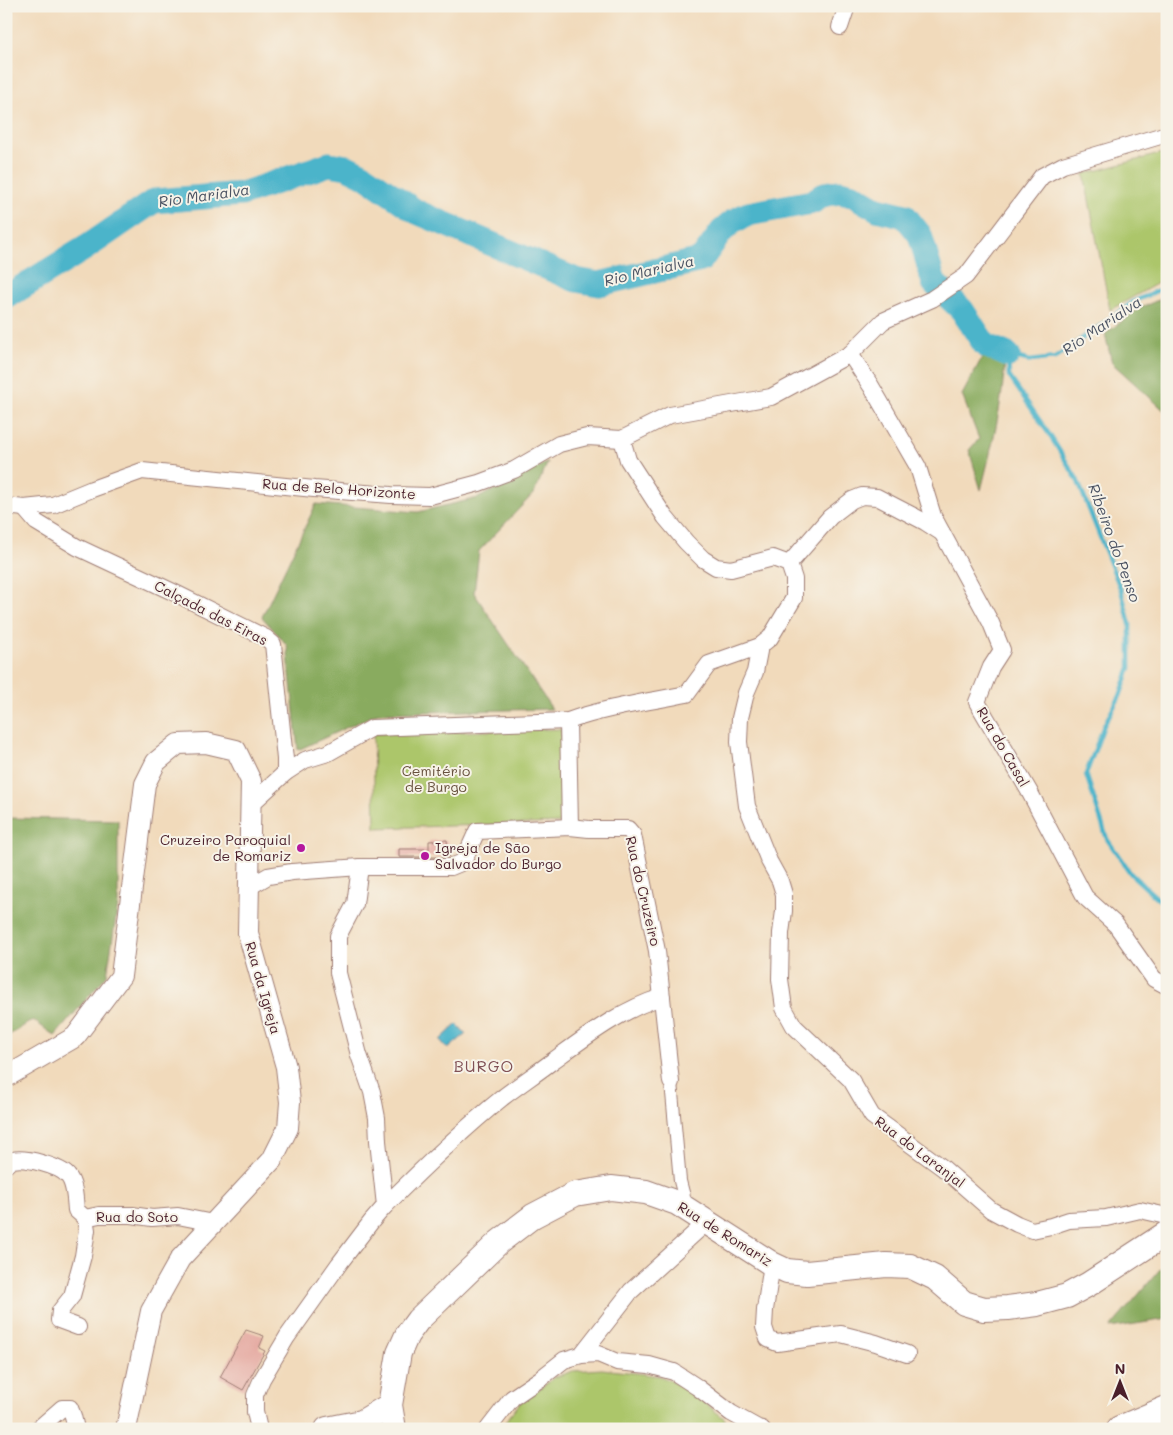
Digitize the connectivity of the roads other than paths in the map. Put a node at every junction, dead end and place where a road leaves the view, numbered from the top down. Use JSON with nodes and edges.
{"nodes":[{"id":1,"x":847,"y":6,"type":"edge"},
{"id":2,"x":840,"y":27,"type":"dead end"},
{"id":3,"x":1167,"y":134,"type":"edge"},
{"id":4,"x":850,"y":354,"type":"junction"},
{"id":5,"x":622,"y":439,"type":"junction"},
{"id":6,"x":6,"y":506,"type":"edge"},
{"id":7,"x":24,"y":508,"type":"junction"},
{"id":8,"x":942,"y":533,"type":"junction"},
{"id":9,"x":789,"y":564,"type":"junction"},
{"id":10,"x":760,"y":646,"type":"junction"},
{"id":11,"x":568,"y":721,"type":"junction"},
{"id":12,"x":285,"y":773,"type":"junction"},
{"id":13,"x":250,"y":805,"type":"junction"},
{"id":14,"x":570,"y":826,"type":"junction"},
{"id":15,"x":360,"y":868,"type":"junction"},
{"id":16,"x":249,"y":887,"type":"junction"},
{"id":17,"x":1167,"y":986,"type":"edge"},
{"id":18,"x":662,"y":997,"type":"junction"},
{"id":19,"x":6,"y":1076,"type":"edge"},
{"id":20,"x":671,"y":1082,"type":"joint"},
{"id":21,"x":6,"y":1165,"type":"edge"},
{"id":22,"x":385,"y":1206,"type":"junction"},
{"id":23,"x":697,"y":1216,"type":"junction"},
{"id":24,"x":1167,"y":1216,"type":"edge"},
{"id":25,"x":85,"y":1218,"type":"junction"},
{"id":26,"x":214,"y":1223,"type":"junction"},
{"id":27,"x":1167,"y":1233,"type":"edge"},
{"id":28,"x":772,"y":1264,"type":"junction"},
{"id":29,"x":78,"y":1327,"type":"dead end"},
{"id":30,"x":907,"y":1354,"type":"dead end"},
{"id":31,"x":581,"y":1355,"type":"junction"},
{"id":32,"x":390,"y":1405,"type":"junction"},
{"id":33,"x":1167,"y":1409,"type":"edge"},
{"id":34,"x":254,"y":1412,"type":"junction"},
{"id":35,"x":360,"y":1425,"type":"edge"},
{"id":36,"x":38,"y":1429,"type":"edge"},
{"id":37,"x":76,"y":1429,"type":"edge"},
{"id":38,"x":126,"y":1429,"type":"edge"},
{"id":39,"x":259,"y":1429,"type":"edge"},
{"id":40,"x":272,"y":1429,"type":"edge"},
{"id":41,"x":314,"y":1429,"type":"edge"},
{"id":42,"x":318,"y":1429,"type":"edge"},
{"id":43,"x":327,"y":1429,"type":"edge"},
{"id":44,"x":394,"y":1429,"type":"edge"},
{"id":45,"x":488,"y":1429,"type":"edge"},
{"id":46,"x":762,"y":1429,"type":"edge"},
{"id":47,"x":1120,"y":1429,"type":"edge"}],
"edges":[{"from":1,"to":2,"type":"street"},
{"from":3,"to":4,"type":"street"},
{"from":4,"to":5,"type":"street"},
{"from":4,"to":8,"type":"street","name":"Rua do Casal"},
{"from":5,"to":7,"type":"street","name":"Rua de Belo Horizonte"},
{"from":5,"to":9,"type":"street"},
{"from":6,"to":7,"type":"street","name":"Rua de Belo Horizonte"},
{"from":7,"to":12,"type":"street","name":"Calçada das Eiras"},
{"from":8,"to":9,"type":"street"},
{"from":8,"to":17,"type":"street","name":"Rua do Casal"},
{"from":9,"to":10,"type":"street"},
{"from":10,"to":11,"type":"street"},
{"from":10,"to":24,"type":"street","name":"Rua do Laranjal"},
{"from":11,"to":12,"type":"street"},
{"from":11,"to":14,"type":"street"},
{"from":12,"to":13,"type":"street"},
{"from":13,"to":16,"type":"street","name":"Rua da Igreja"},
{"from":13,"to":19,"type":"street","name":"Rua da Igreja"},
{"from":14,"to":15,"type":"street","name":"Rua do Cruzeiro"},
{"from":14,"to":18,"type":"street","name":"Rua do Cruzeiro"},
{"from":15,"to":16,"type":"street"},
{"from":15,"to":22,"type":"street"},
{"from":16,"to":26,"type":"street","name":"Rua da Igreja"},
{"from":18,"to":20,"type":"street","name":"Rua do Cruzeiro"},
{"from":18,"to":22,"type":"street"},
{"from":20,"to":23,"type":"street","name":"Rua do Cruzeiro"},
{"from":21,"to":25,"type":"street","name":"Rua do Soto"},
{"from":22,"to":34,"type":"street"},
{"from":23,"to":28,"type":"main road","name":"Rua de Romariz"},
{"from":23,"to":31,"type":"street"},
{"from":23,"to":32,"type":"main road","name":"Rua de Romariz"},
{"from":25,"to":26,"type":"street","name":"Rua do Soto"},
{"from":25,"to":29,"type":"street"},
{"from":26,"to":38,"type":"street","name":"Rua da Igreja"},
{"from":27,"to":28,"type":"main road","name":"Rua de Romariz"},
{"from":28,"to":30,"type":"street"},
{"from":31,"to":45,"type":"street"},
{"from":31,"to":46,"type":"street"},
{"from":32,"to":35,"type":"main road"},
{"from":32,"to":44,"type":"main road","name":"Rua de Romariz"},
{"from":33,"to":47,"type":"main road"},
{"from":34,"to":39,"type":"street"},
{"from":34,"to":40,"type":"street"},
{"from":35,"to":43,"type":"main road"},
{"from":36,"to":37,"type":"street"},
{"from":41,"to":42,"type":"main road"}]}
